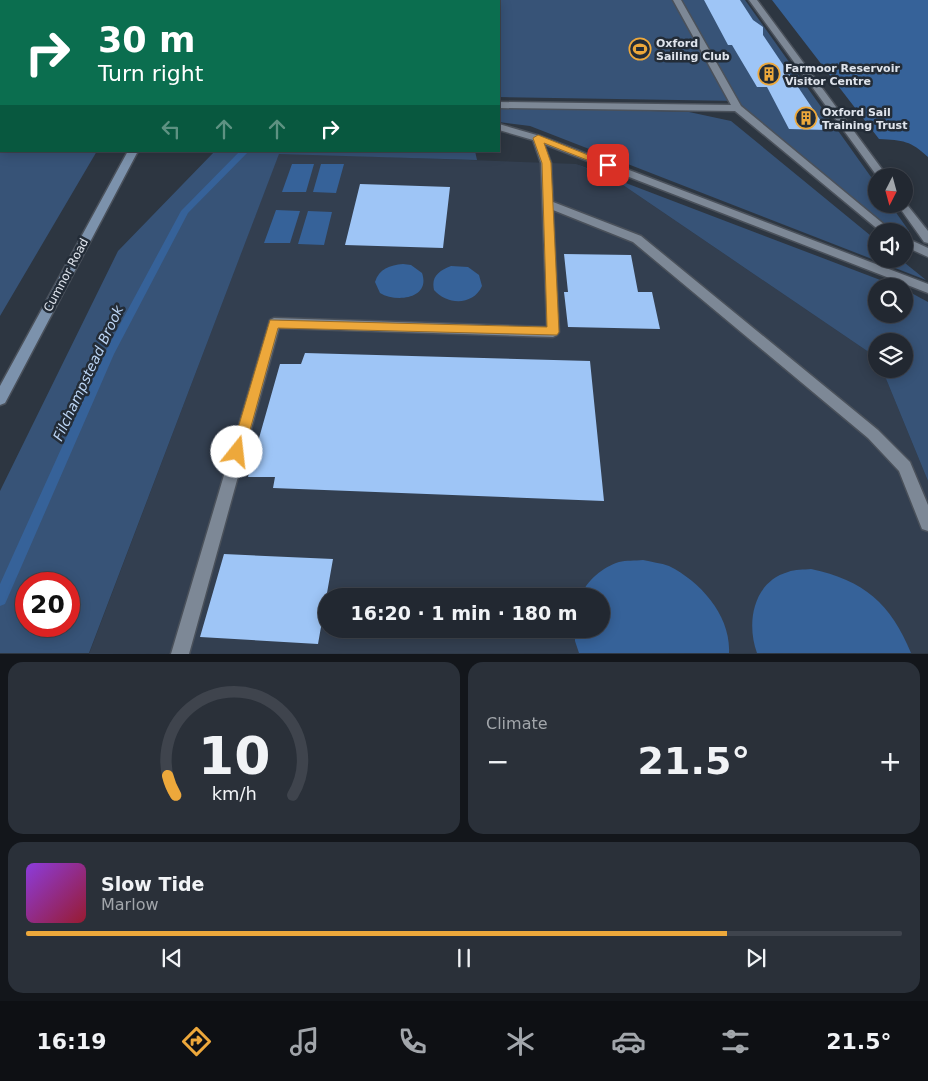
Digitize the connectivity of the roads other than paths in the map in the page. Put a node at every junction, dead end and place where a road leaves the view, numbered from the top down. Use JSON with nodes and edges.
{"nodes":[{"id":1,"x":677,"y":0,"type":"edge"},
{"id":2,"x":753,"y":0,"type":"edge"},
{"id":3,"x":500,"y":105,"type":"edge"},
{"id":4,"x":737,"y":108,"type":"junction"},
{"id":5,"x":500,"y":127,"type":"edge"},
{"id":6,"x":538,"y":138,"type":"junction"},
{"id":7,"x":132,"y":152,"type":"edge"},
{"id":8,"x":876,"y":168,"type":"edge"},
{"id":9,"x":548,"y":204,"type":"junction"},
{"id":10,"x":909,"y":213,"type":"edge"},
{"id":11,"x":877,"y":223,"type":"edge"},
{"id":12,"x":928,"y":239,"type":"edge"},
{"id":13,"x":913,"y":246,"type":"edge"},
{"id":14,"x":928,"y":253,"type":"edge"},
{"id":15,"x":928,"y":289,"type":"edge"},
{"id":16,"x":0,"y":399,"type":"edge"},
{"id":17,"x":928,"y":524,"type":"edge"},
{"id":18,"x":180,"y":654,"type":"edge"}],
"edges":[{"from":1,"to":4,"type":"street"},
{"from":2,"to":8,"type":"street"},
{"from":3,"to":4,"type":"street"},
{"from":4,"to":11,"type":"street"},
{"from":5,"to":6,"type":"street"},
{"from":6,"to":9,"type":"street"},
{"from":6,"to":15,"type":"street"},
{"from":7,"to":16,"type":"main road","name":"Cumnor Road"},
{"from":9,"to":17,"type":"street"},
{"from":9,"to":18,"type":"street"},
{"from":10,"to":12,"type":"street"},
{"from":13,"to":14,"type":"street"}]}
